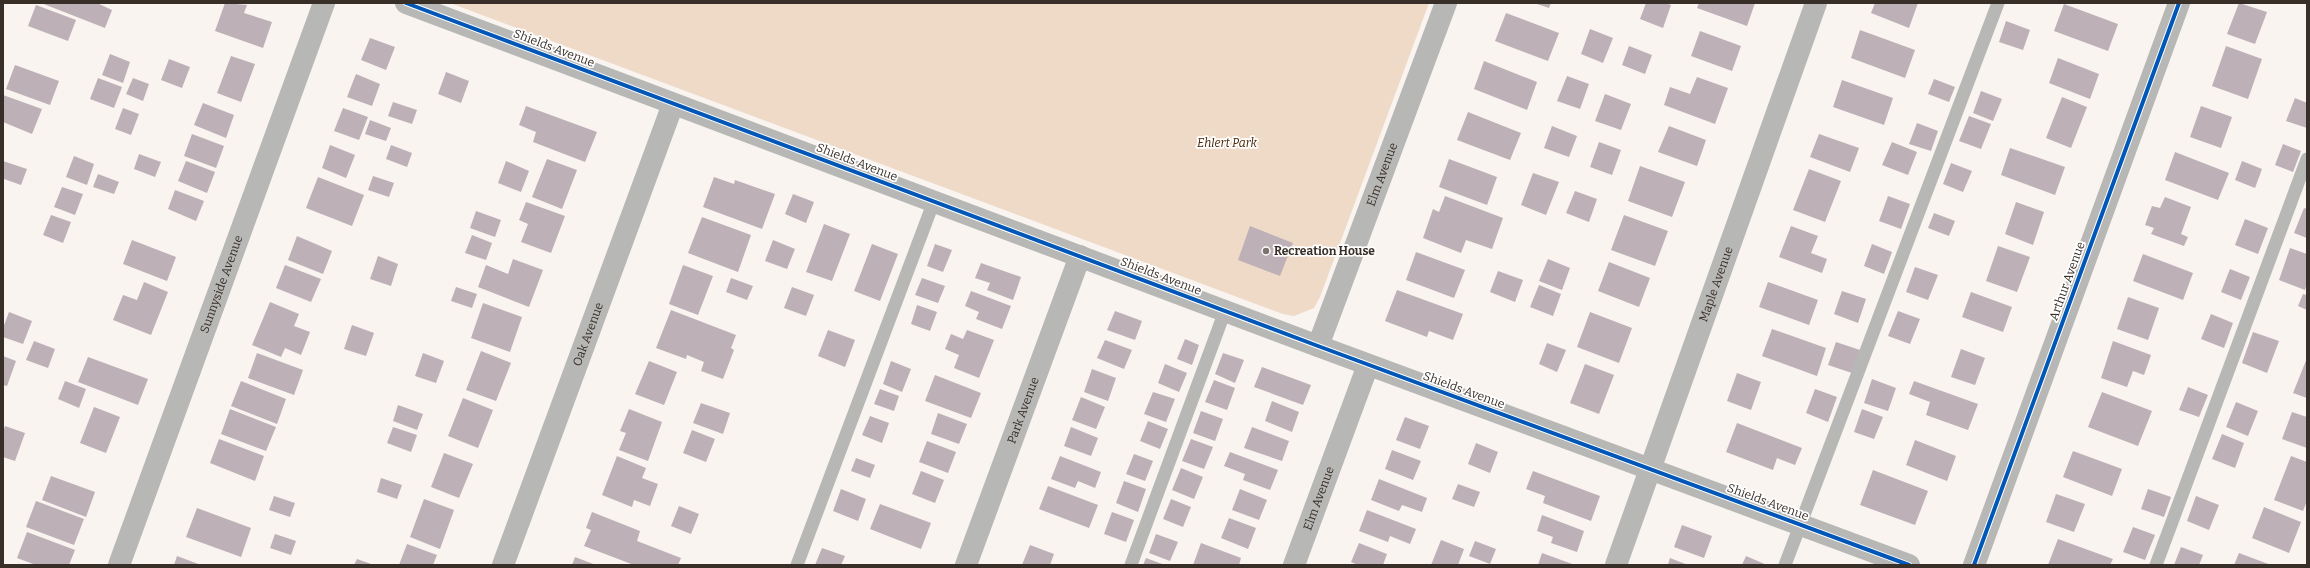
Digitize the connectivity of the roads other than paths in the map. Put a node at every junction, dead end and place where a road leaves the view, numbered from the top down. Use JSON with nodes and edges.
{"nodes":[{"id":1,"x":324,"y":3,"type":"edge"},
{"id":2,"x":406,"y":3,"type":"edge"},
{"id":3,"x":1446,"y":3,"type":"edge"},
{"id":4,"x":1816,"y":3,"type":"edge"},
{"id":5,"x":1998,"y":3,"type":"edge"},
{"id":6,"x":2179,"y":3,"type":"edge"},
{"id":7,"x":673,"y":104,"type":"junction"},
{"id":8,"x":2307,"y":159,"type":"edge"},
{"id":9,"x":934,"y":202,"type":"junction"},
{"id":10,"x":1080,"y":256,"type":"junction"},
{"id":11,"x":1225,"y":311,"type":"junction"},
{"id":12,"x":1318,"y":346,"type":"junction"},
{"id":13,"x":1368,"y":365,"type":"junction"},
{"id":14,"x":1651,"y":470,"type":"junction"},
{"id":15,"x":1800,"y":524,"type":"junction"},
{"id":16,"x":119,"y":565,"type":"edge"},
{"id":17,"x":503,"y":565,"type":"edge"},
{"id":18,"x":797,"y":565,"type":"edge"},
{"id":19,"x":966,"y":565,"type":"edge"},
{"id":20,"x":1131,"y":565,"type":"edge"},
{"id":21,"x":1294,"y":565,"type":"edge"},
{"id":22,"x":1616,"y":565,"type":"edge"},
{"id":23,"x":1785,"y":565,"type":"edge"},
{"id":24,"x":1909,"y":565,"type":"edge"},
{"id":25,"x":1974,"y":565,"type":"edge"},
{"id":26,"x":2156,"y":565,"type":"edge"}],
"edges":[{"from":1,"to":16,"type":"street","name":"Sunnyside Avenue"},
{"from":2,"to":7,"type":"street","name":"Shields Avenue"},
{"from":3,"to":12,"type":"street","name":"Elm Avenue"},
{"from":4,"to":14,"type":"street","name":"Maple Avenue"},
{"from":5,"to":15,"type":"lane"},
{"from":6,"to":25,"type":"street","name":"Arthur Avenue"},
{"from":7,"to":9,"type":"street","name":"Shields Avenue"},
{"from":7,"to":17,"type":"street","name":"Oak Avenue"},
{"from":8,"to":26,"type":"lane"},
{"from":9,"to":10,"type":"street","name":"Shields Avenue"},
{"from":9,"to":18,"type":"lane"},
{"from":10,"to":11,"type":"street","name":"Shields Avenue"},
{"from":10,"to":19,"type":"street","name":"Park Avenue"},
{"from":11,"to":12,"type":"street","name":"Shields Avenue"},
{"from":11,"to":20,"type":"lane"},
{"from":12,"to":13,"type":"street","name":"Shields Avenue"},
{"from":13,"to":14,"type":"street","name":"Shields Avenue"},
{"from":13,"to":21,"type":"street","name":"Elm Avenue"},
{"from":14,"to":15,"type":"street","name":"Shields Avenue"},
{"from":14,"to":22,"type":"street","name":"Maple Avenue"},
{"from":15,"to":23,"type":"lane"},
{"from":15,"to":24,"type":"street","name":"Shields Avenue"}]}
